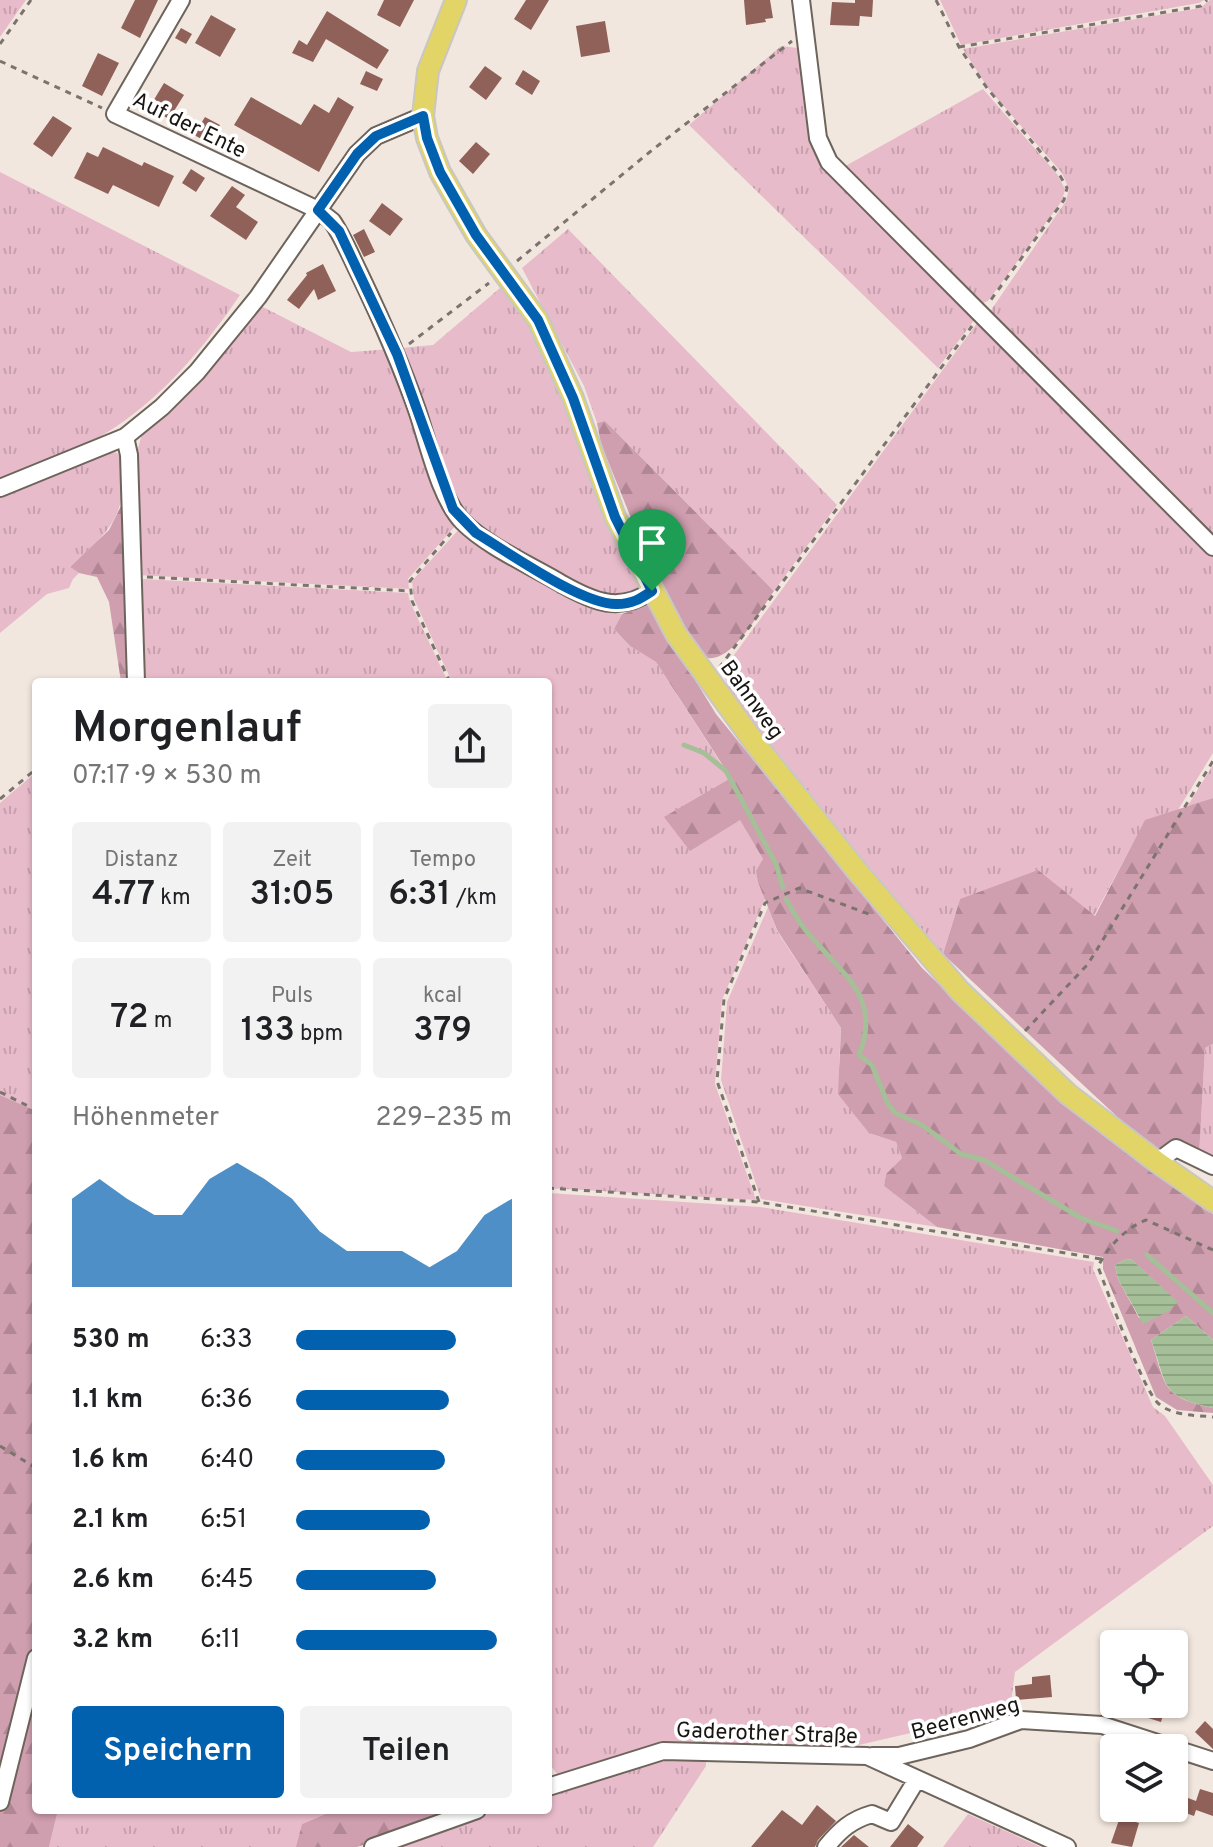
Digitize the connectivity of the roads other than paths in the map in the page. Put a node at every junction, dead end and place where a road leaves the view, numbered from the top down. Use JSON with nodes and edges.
{"nodes":[{"id":1,"x":181,"y":0,"type":"edge"},
{"id":2,"x":456,"y":0,"type":"edge"},
{"id":3,"x":801,"y":0,"type":"edge"},
{"id":4,"x":423,"y":116,"type":"junction"},
{"id":5,"x":318,"y":210,"type":"junction"},
{"id":6,"x":125,"y":437,"type":"junction"},
{"id":7,"x":0,"y":488,"type":"edge"},
{"id":8,"x":1213,"y":547,"type":"edge"},
{"id":9,"x":652,"y":591,"type":"junction"},
{"id":10,"x":136,"y":678,"type":"edge"},
{"id":11,"x":1157,"y":1162,"type":"junction"},
{"id":12,"x":1213,"y":1166,"type":"edge"},
{"id":13,"x":1213,"y":1201,"type":"edge"},
{"id":14,"x":32,"y":1674,"type":"edge"},
{"id":15,"x":867,"y":1756,"type":"junction"},
{"id":16,"x":1213,"y":1761,"type":"edge"},
{"id":17,"x":917,"y":1779,"type":"junction"},
{"id":18,"x":552,"y":1786,"type":"edge"},
{"id":19,"x":0,"y":1802,"type":"edge"},
{"id":20,"x":466,"y":1814,"type":"edge"},
{"id":21,"x":373,"y":1847,"type":"edge"},
{"id":22,"x":826,"y":1847,"type":"edge"},
{"id":23,"x":1067,"y":1847,"type":"edge"}],
"edges":[{"from":1,"to":5,"type":"street","name":"Auf der Ente"},
{"from":2,"to":4,"type":"main road"},
{"from":3,"to":8,"type":"street"},
{"from":4,"to":5,"type":"street"},
{"from":4,"to":9,"type":"main road","name":"Bahnweg"},
{"from":5,"to":6,"type":"street"},
{"from":5,"to":9,"type":"street"},
{"from":6,"to":7,"type":"street"},
{"from":6,"to":10,"type":"street"},
{"from":9,"to":11,"type":"main road","name":"Bahnweg"},
{"from":11,"to":12,"type":"street"},
{"from":11,"to":13,"type":"main road","name":"Bahnweg"},
{"from":14,"to":19,"type":"street"},
{"from":15,"to":16,"type":"street","name":"Beerenweg"},
{"from":15,"to":17,"type":"street","name":"Gaderother Straße"},
{"from":15,"to":18,"type":"street","name":"Gaderother Straße"},
{"from":17,"to":22,"type":"street"},
{"from":17,"to":23,"type":"street","name":"Gaderother Straße"},
{"from":20,"to":21,"type":"street"}]}
